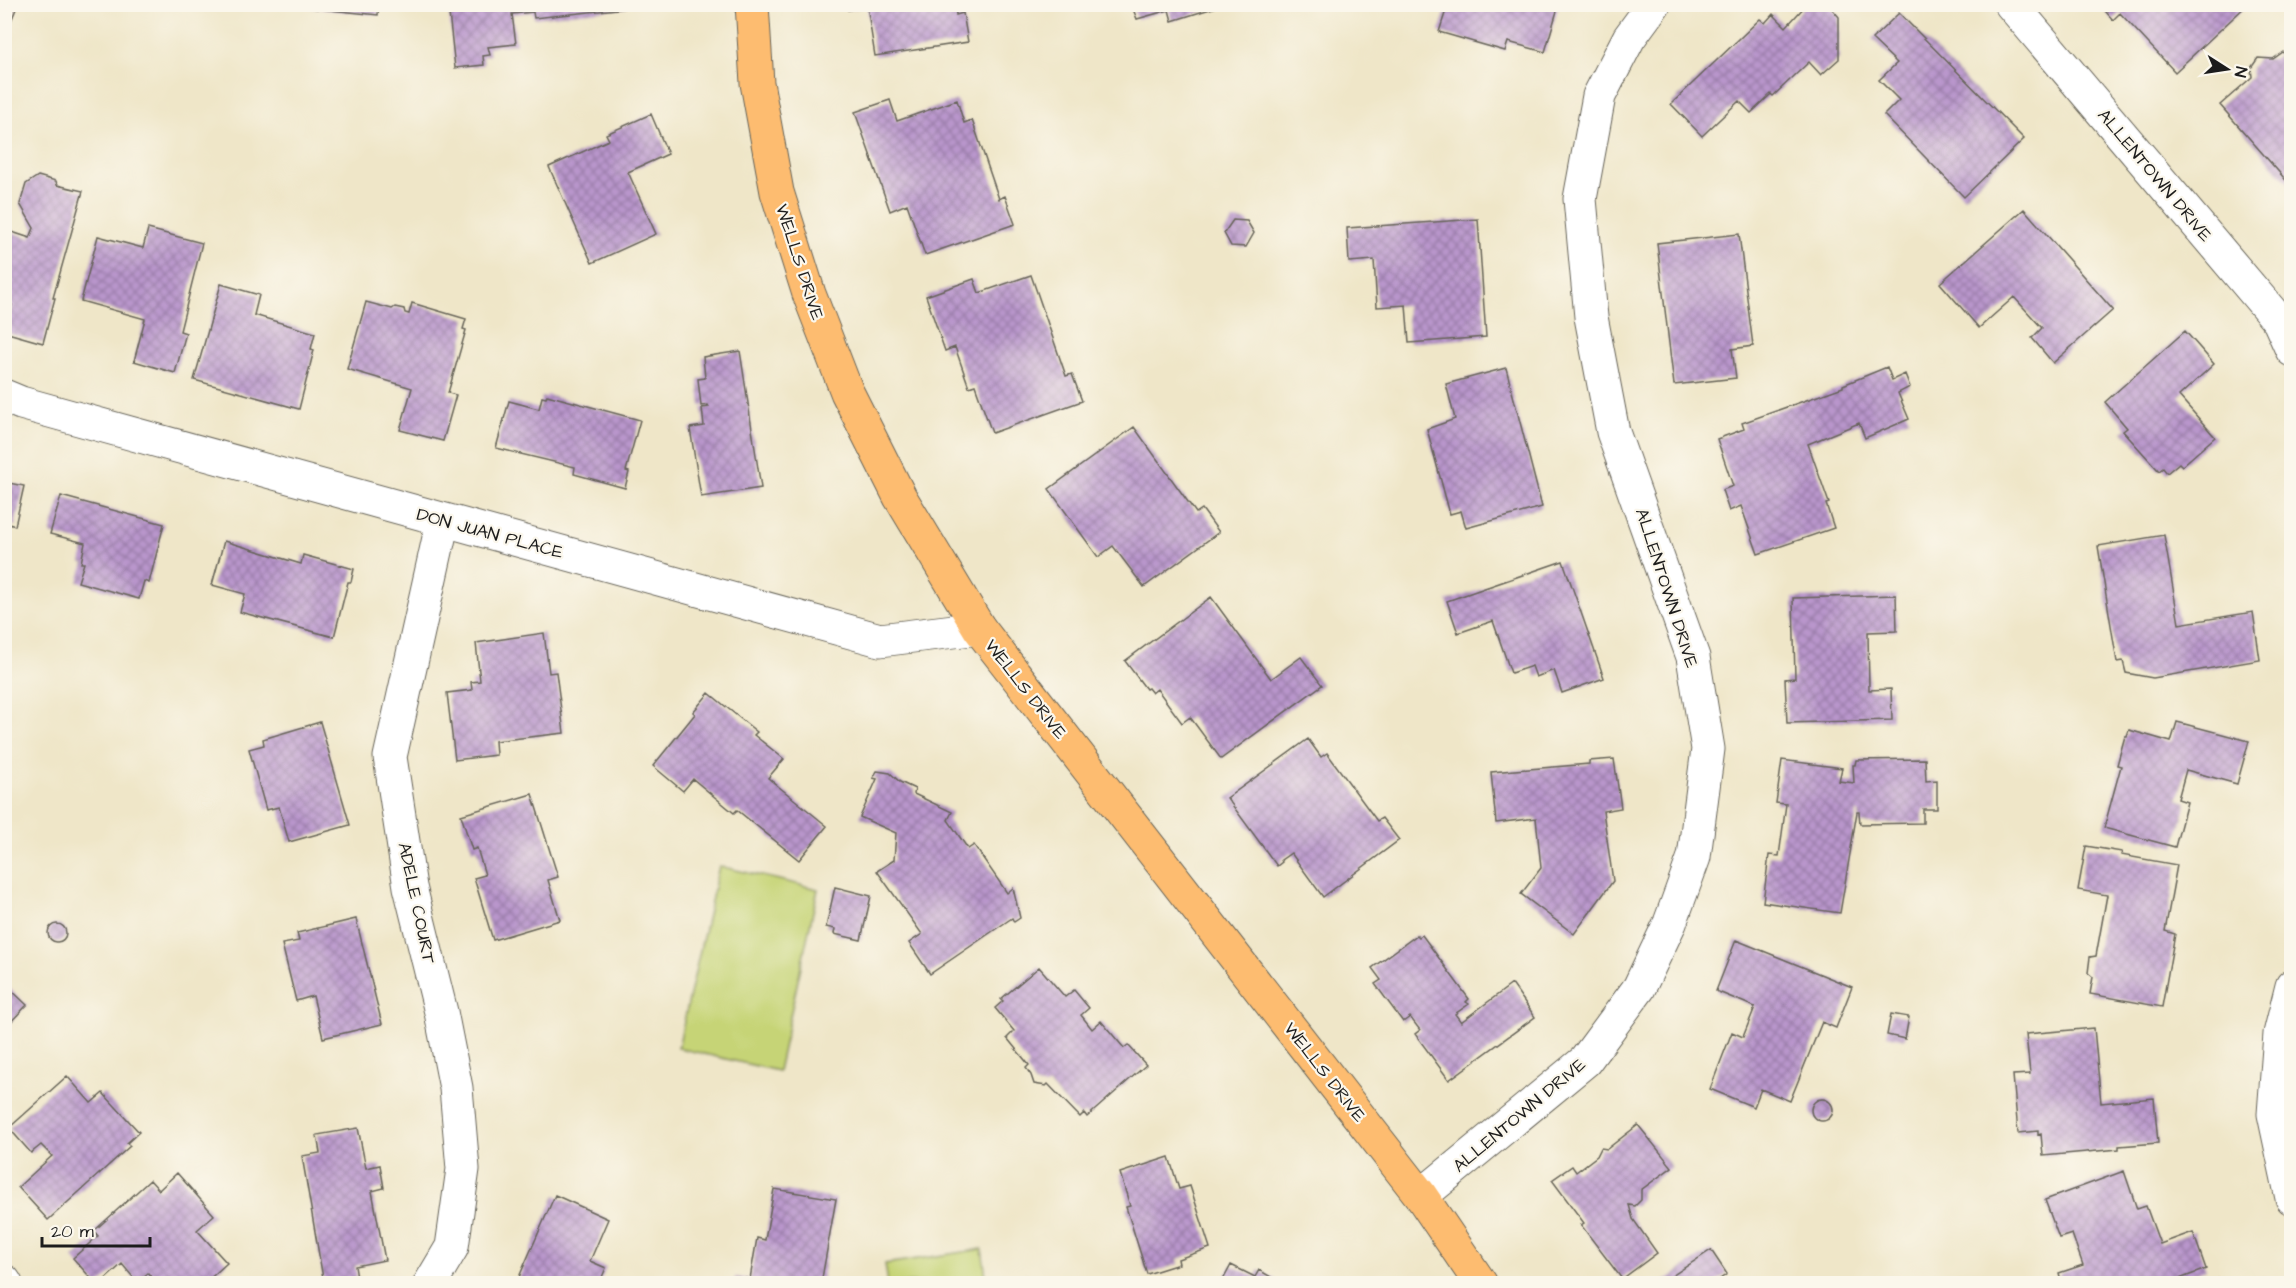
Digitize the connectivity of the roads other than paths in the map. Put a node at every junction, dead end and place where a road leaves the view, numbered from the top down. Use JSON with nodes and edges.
{"nodes":[{"id":1,"x":752,"y":4,"type":"edge"},
{"id":2,"x":1654,"y":4,"type":"edge"},
{"id":3,"x":2011,"y":4,"type":"edge"},
{"id":4,"x":2292,"y":350,"type":"edge"},
{"id":5,"x":4,"y":396,"type":"edge"},
{"id":6,"x":443,"y":520,"type":"junction"},
{"id":7,"x":979,"y":628,"type":"junction"},
{"id":8,"x":2292,"y":986,"type":"edge"},
{"id":9,"x":1421,"y":1196,"type":"junction"},
{"id":10,"x":2292,"y":1198,"type":"edge"},
{"id":11,"x":430,"y":1284,"type":"edge"},
{"id":12,"x":1481,"y":1284,"type":"edge"}],
"edges":[{"from":1,"to":7,"type":"main road","name":"WELLS DRIVE"},
{"from":2,"to":9,"type":"street","name":"ALLENTOWN DRIVE"},
{"from":3,"to":4,"type":"street","name":"ALLENTOWN DRIVE"},
{"from":5,"to":6,"type":"street","name":"DON JUAN PLACE"},
{"from":6,"to":7,"type":"street","name":"DON JUAN PLACE"},
{"from":6,"to":11,"type":"street","name":"ADELE COURT"},
{"from":7,"to":9,"type":"main road","name":"WELLS DRIVE"},
{"from":8,"to":10,"type":"street"},
{"from":9,"to":12,"type":"main road","name":"WELLS DRIVE"}]}
